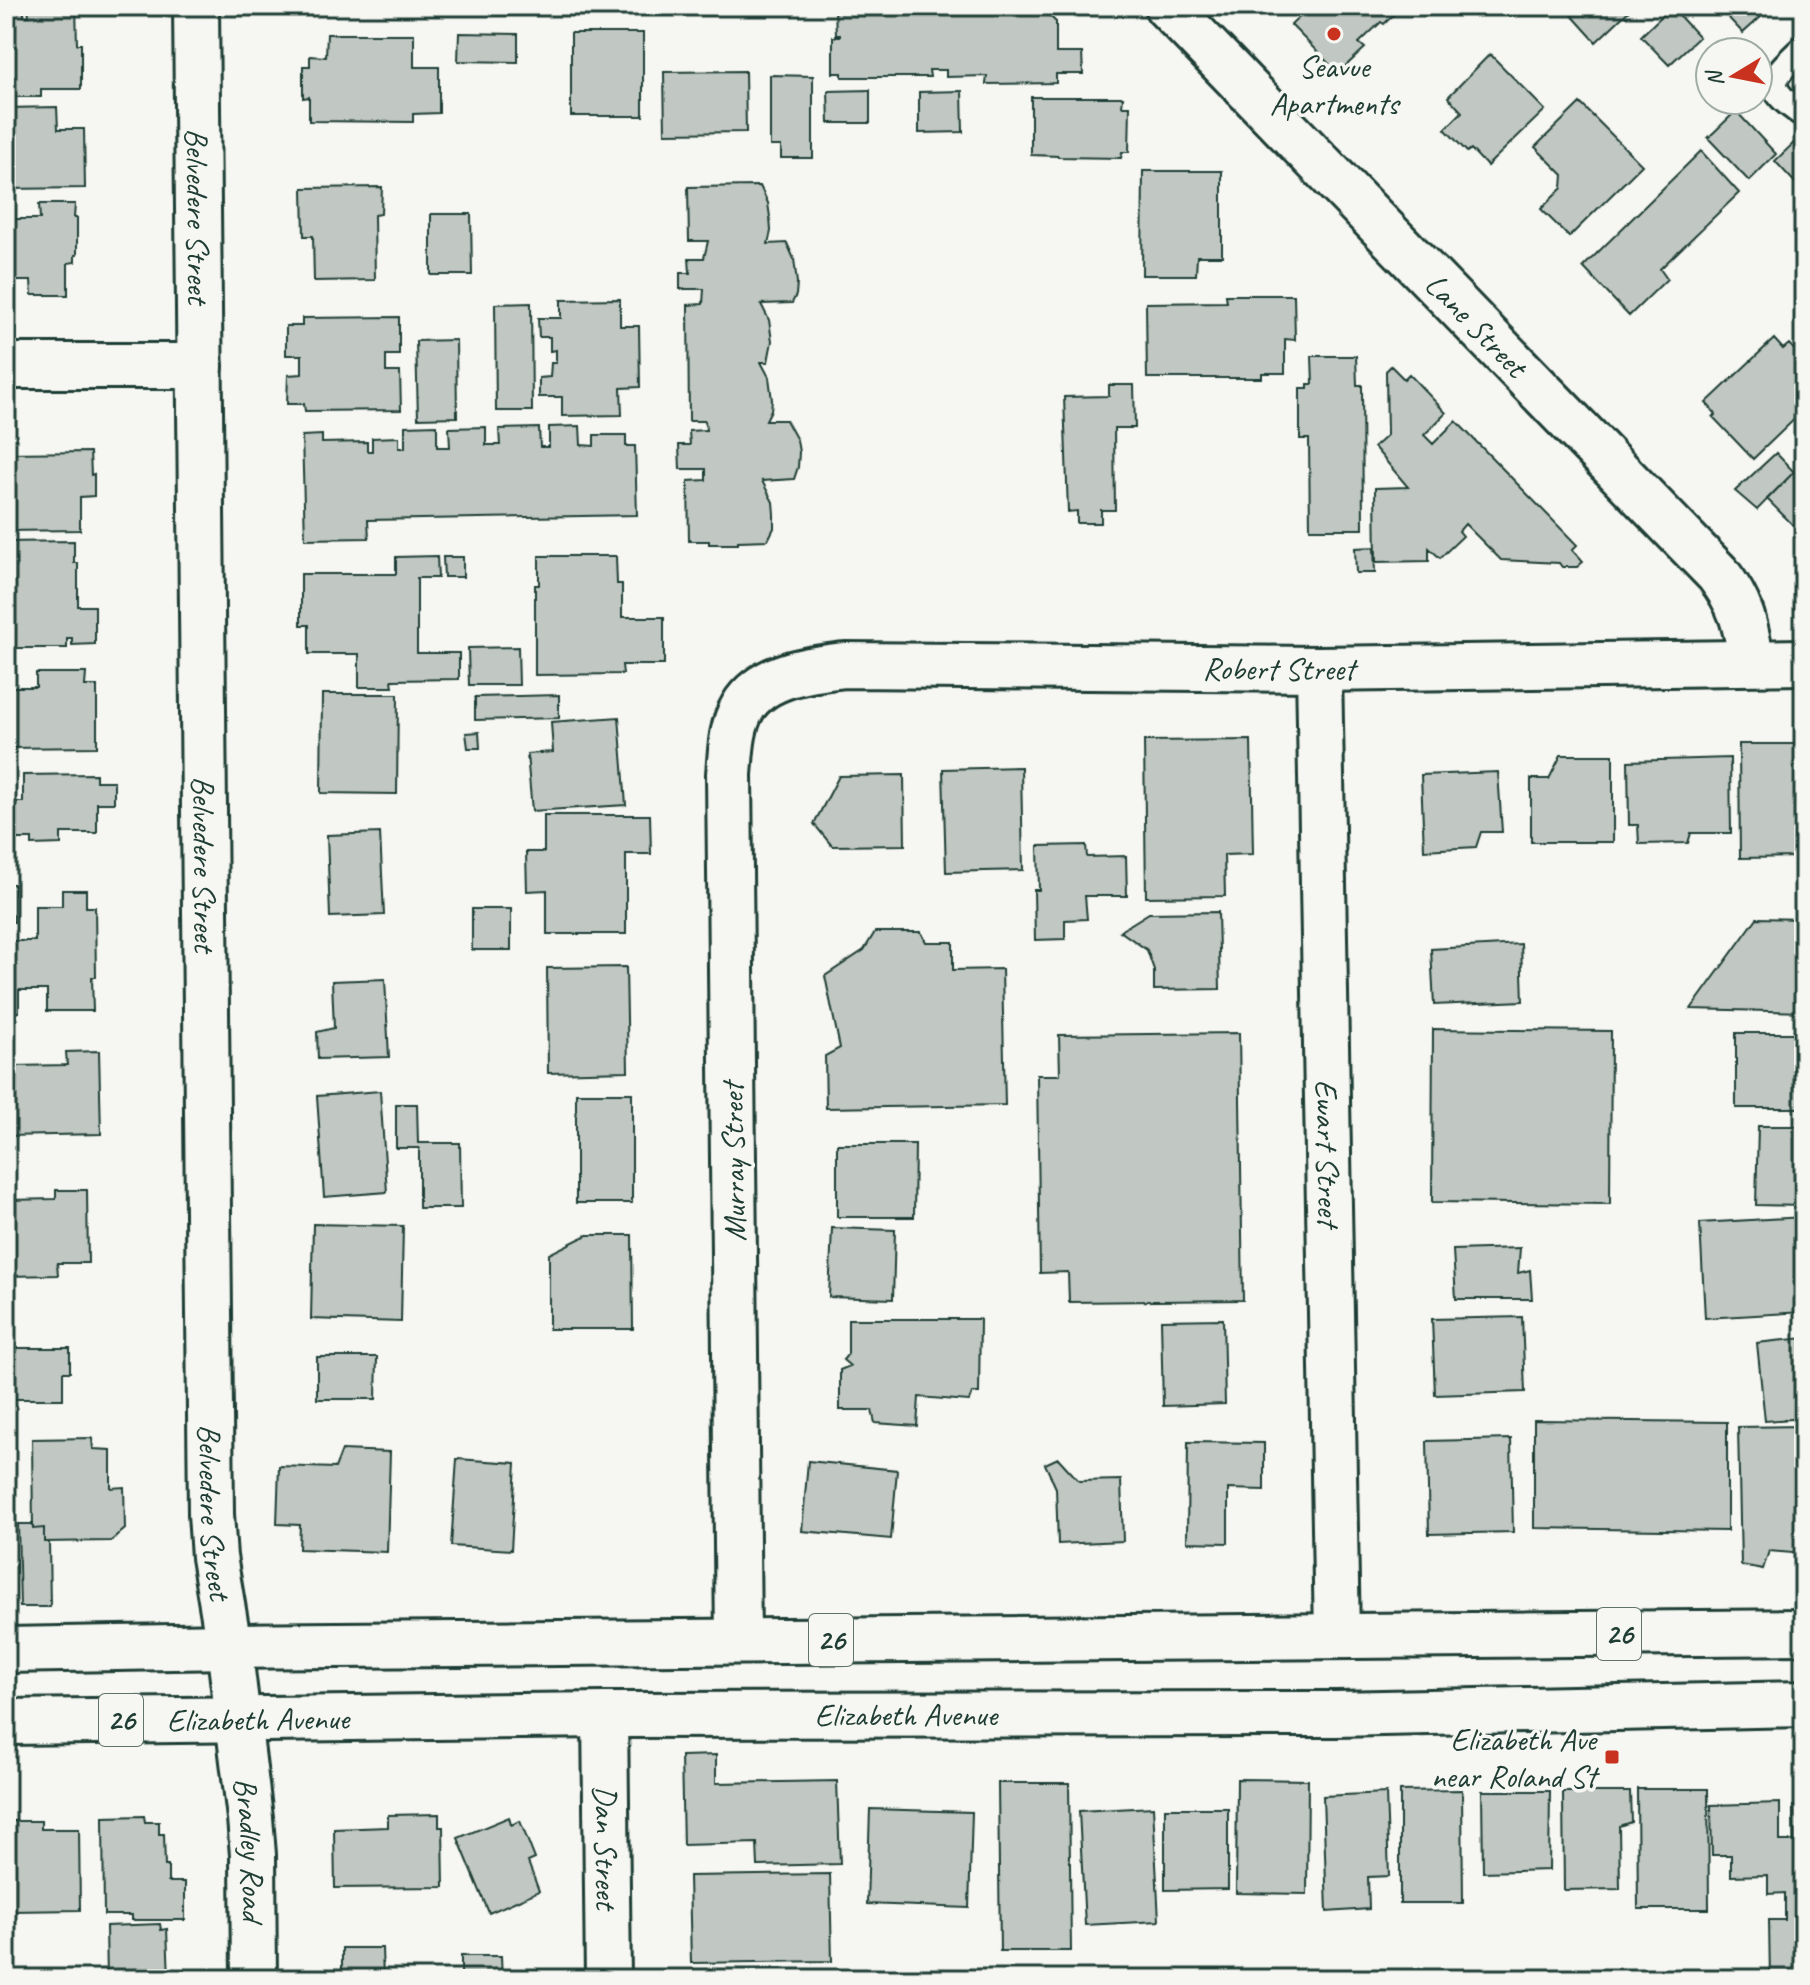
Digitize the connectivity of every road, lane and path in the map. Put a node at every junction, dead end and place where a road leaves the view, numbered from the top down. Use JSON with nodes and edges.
{"nodes":[{"id":1,"x":196,"y":6,"type":"edge"},
{"id":2,"x":1167,"y":6,"type":"edge"},
{"id":3,"x":1804,"y":47,"type":"edge"},
{"id":4,"x":1804,"y":115,"type":"edge"},
{"id":5,"x":6,"y":366,"type":"edge"},
{"id":6,"x":200,"y":366,"type":"junction"},
{"id":7,"x":1752,"y":662,"type":"junction"},
{"id":8,"x":1804,"y":662,"type":"edge"},
{"id":9,"x":1319,"y":669,"type":"junction"},
{"id":10,"x":757,"y":691,"type":"joint"},
{"id":11,"x":1804,"y":1632,"type":"edge"},
{"id":12,"x":1337,"y":1636,"type":"junction"},
{"id":13,"x":738,"y":1641,"type":"junction"},
{"id":14,"x":229,"y":1646,"type":"junction"},
{"id":15,"x":6,"y":1650,"type":"edge"},
{"id":16,"x":1804,"y":1704,"type":"edge"},
{"id":17,"x":605,"y":1715,"type":"junction"},
{"id":18,"x":237,"y":1718,"type":"junction"},
{"id":19,"x":6,"y":1722,"type":"edge"},
{"id":20,"x":254,"y":1979,"type":"edge"},
{"id":21,"x":608,"y":1979,"type":"edge"}],
"edges":[{"from":1,"to":6,"type":"main road","name":"Belvedere Street"},
{"from":2,"to":7,"type":"main road","name":"Lane Street"},
{"from":3,"to":4,"type":"lane"},
{"from":5,"to":6,"type":"main road"},
{"from":6,"to":14,"type":"main road","name":"Belvedere Street"},
{"from":7,"to":8,"type":"main road","name":"Robert Street"},
{"from":7,"to":9,"type":"main road","name":"Robert Street"},
{"from":9,"to":10,"type":"main road","name":"Robert Street"},
{"from":9,"to":12,"type":"main road","name":"Ewart Street"},
{"from":10,"to":13,"type":"main road","name":"Murray Street"},
{"from":11,"to":12,"type":"main road","number":"26"},
{"from":12,"to":13,"type":"main road","number":"26"},
{"from":13,"to":14,"type":"main road","number":"26"},
{"from":14,"to":15,"type":"main road","number":"26"},
{"from":14,"to":18,"type":"main road","name":"Belvedere Street"},
{"from":16,"to":17,"type":"main road","name":"Elizabeth Avenue","number":"26"},
{"from":17,"to":18,"type":"main road","name":"Elizabeth Avenue","number":"26"},
{"from":17,"to":21,"type":"main road","name":"Dan Street"},
{"from":18,"to":19,"type":"main road","name":"Elizabeth Avenue","number":"26"},
{"from":18,"to":20,"type":"main road","name":"Bradley Road"}]}
